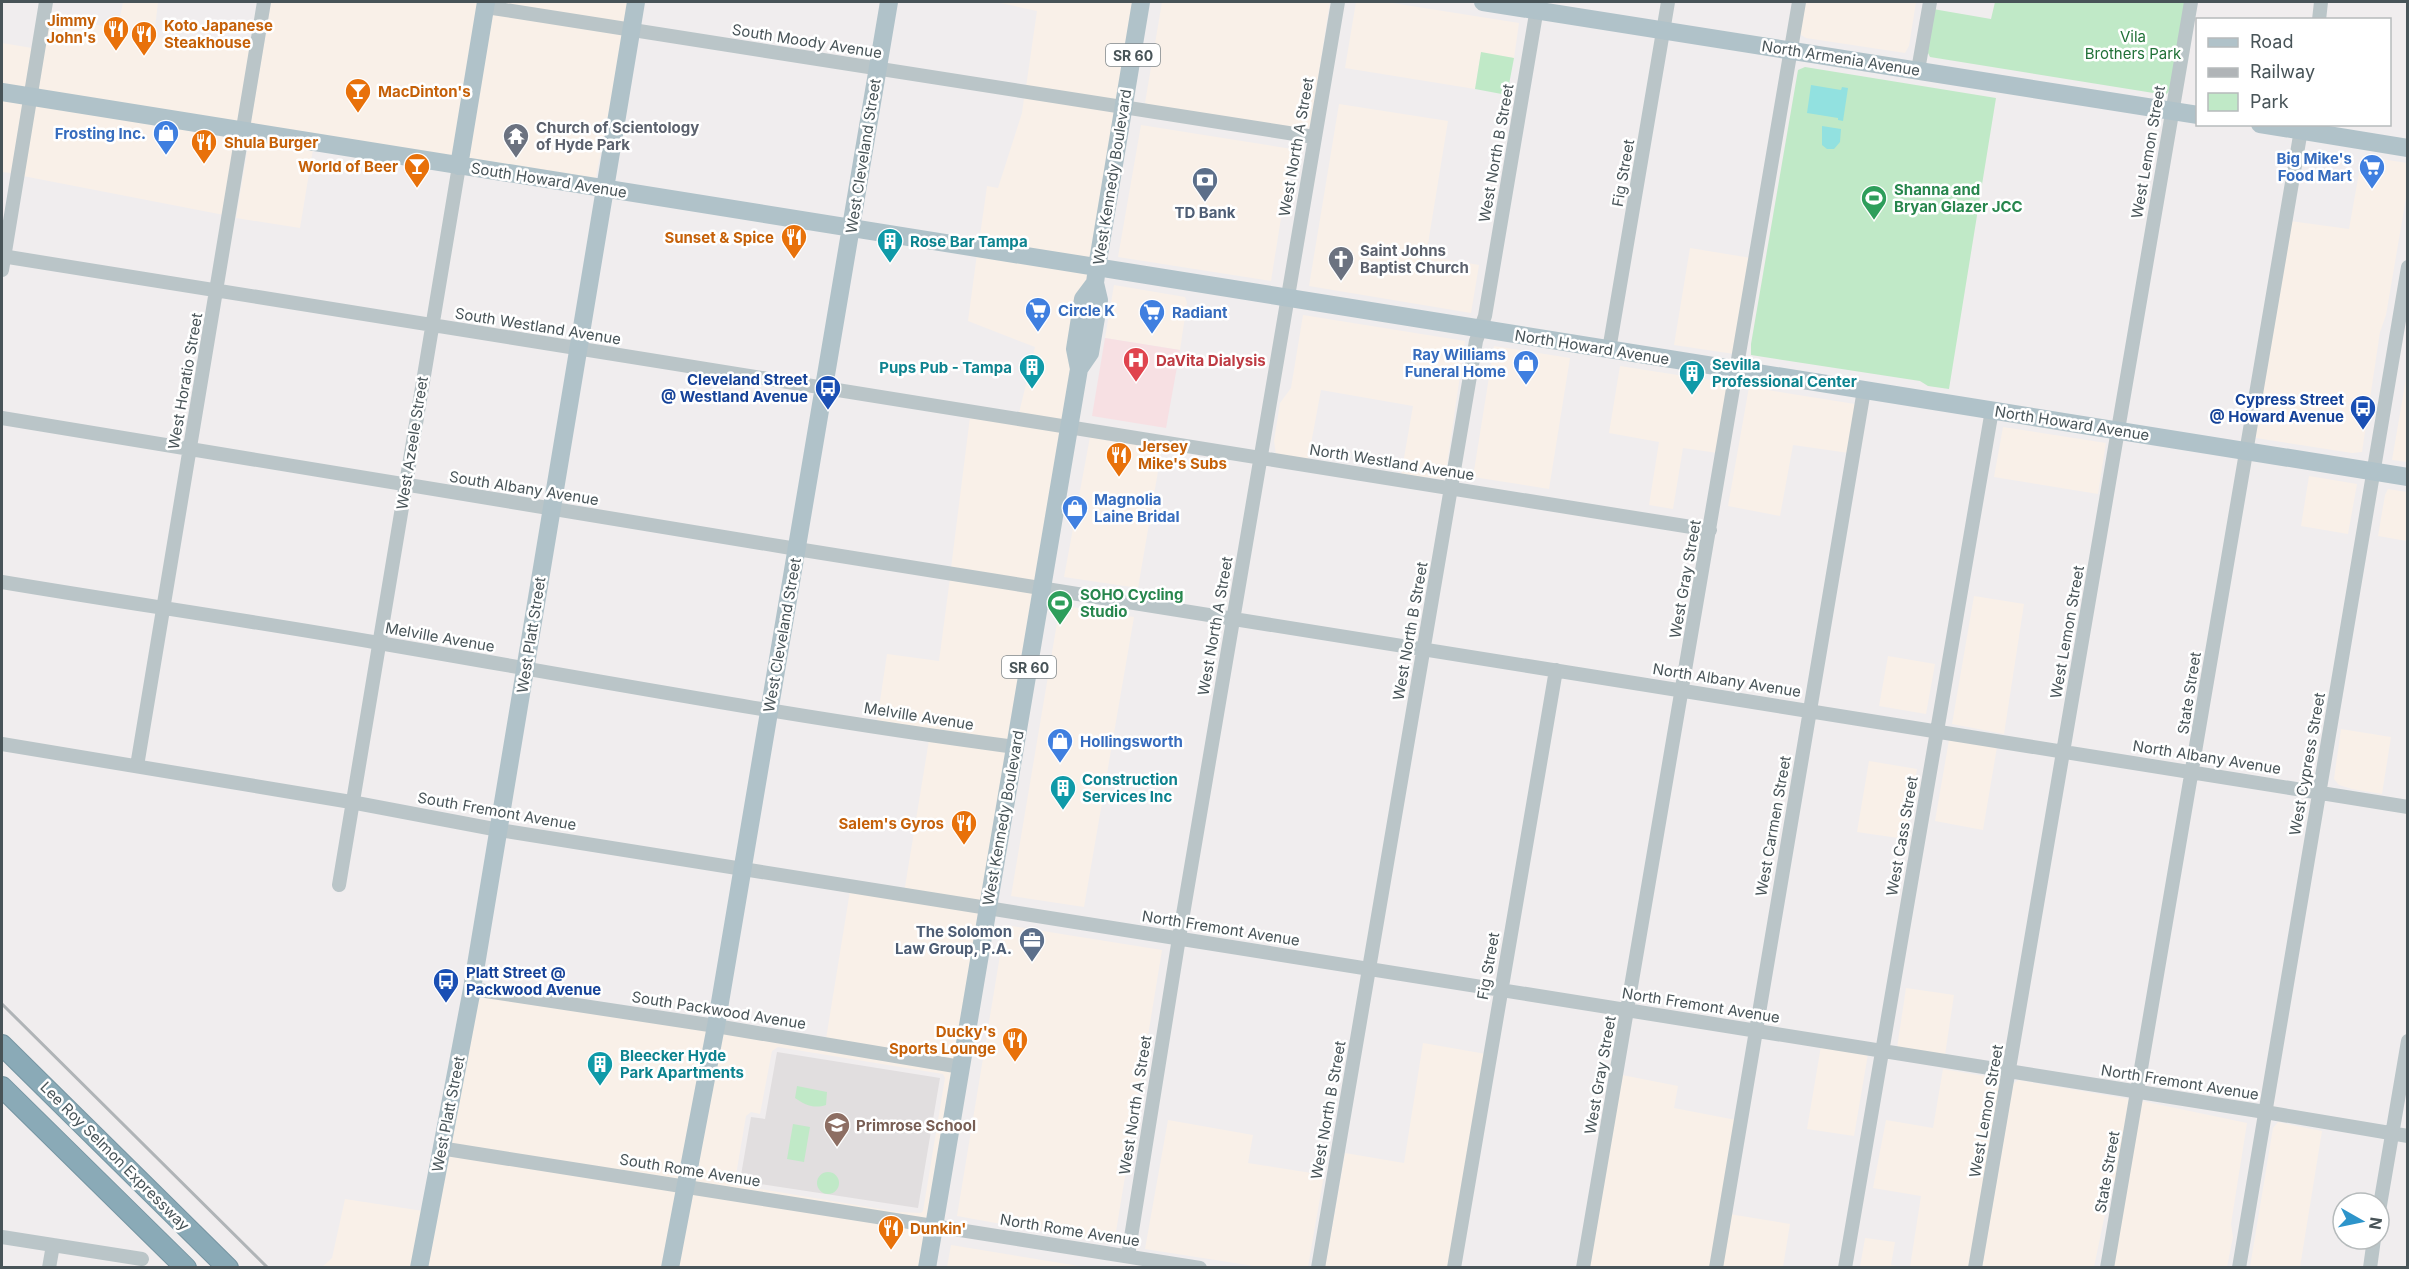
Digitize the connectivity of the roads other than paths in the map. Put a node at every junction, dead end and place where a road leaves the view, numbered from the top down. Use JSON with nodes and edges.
{"nodes":[{"id":1,"x":46,"y":2,"type":"edge"},
{"id":2,"x":264,"y":2,"type":"edge"},
{"id":3,"x":636,"y":2,"type":"edge"},
{"id":4,"x":889,"y":2,"type":"edge"},
{"id":5,"x":1142,"y":2,"type":"edge"},
{"id":6,"x":1338,"y":2,"type":"edge"},
{"id":7,"x":1483,"y":2,"type":"edge"},
{"id":8,"x":1668,"y":2,"type":"edge"},
{"id":9,"x":1799,"y":2,"type":"edge"},
{"id":10,"x":1930,"y":2,"type":"edge"},
{"id":11,"x":2191,"y":2,"type":"edge"},
{"id":12,"x":2321,"y":2,"type":"edge"},
{"id":13,"x":486,"y":4,"type":"edge"},
{"id":14,"x":1537,"y":6,"type":"edge"},
{"id":15,"x":2319,"y":18,"type":"edge"},
{"id":16,"x":631,"y":30,"type":"junction"},
{"id":17,"x":1664,"y":30,"type":"junction"},
{"id":18,"x":1791,"y":50,"type":"junction"},
{"id":19,"x":878,"y":69,"type":"junction"},
{"id":20,"x":1918,"y":70,"type":"junction"},
{"id":21,"x":2,"y":92,"type":"edge"},
{"id":22,"x":30,"y":97,"type":"junction"},
{"id":23,"x":1124,"y":108,"type":"junction"},
{"id":24,"x":2173,"y":111,"type":"junction"},
{"id":25,"x":2196,"y":115,"type":"edge"},
{"id":26,"x":2280,"y":126,"type":"edge"},
{"id":27,"x":2301,"y":128,"type":"edge"},
{"id":28,"x":243,"y":132,"type":"junction"},
{"id":29,"x":1314,"y":137,"type":"junction"},
{"id":30,"x":2408,"y":147,"type":"edge"},
{"id":31,"x":459,"y":166,"type":"junction"},
{"id":32,"x":605,"y":189,"type":"junction"},
{"id":33,"x":851,"y":229,"type":"junction"},
{"id":34,"x":2,"y":260,"type":"edge"},
{"id":35,"x":2408,"y":267,"type":"edge"},
{"id":36,"x":1096,"y":275,"type":"junction"},
{"id":37,"x":217,"y":290,"type":"junction"},
{"id":38,"x":1287,"y":299,"type":"junction"},
{"id":39,"x":431,"y":325,"type":"junction"},
{"id":40,"x":1480,"y":329,"type":"junction"},
{"id":41,"x":578,"y":350,"type":"junction"},
{"id":42,"x":1610,"y":350,"type":"junction"},
{"id":43,"x":1737,"y":370,"type":"junction"},
{"id":44,"x":824,"y":389,"type":"junction"},
{"id":45,"x":1864,"y":390,"type":"junction"},
{"id":46,"x":1992,"y":410,"type":"junction"},
{"id":47,"x":2,"y":418,"type":"edge"},
{"id":48,"x":1069,"y":427,"type":"junction"},
{"id":49,"x":2119,"y":431,"type":"junction"},
{"id":50,"x":190,"y":448,"type":"junction"},
{"id":51,"x":2246,"y":451,"type":"junction"},
{"id":52,"x":1261,"y":458,"type":"junction"},
{"id":53,"x":2373,"y":472,"type":"junction"},
{"id":54,"x":2408,"y":477,"type":"edge"},
{"id":55,"x":405,"y":486,"type":"junction"},
{"id":56,"x":1451,"y":488,"type":"junction"},
{"id":57,"x":552,"y":509,"type":"junction"},
{"id":58,"x":1710,"y":530,"type":"junction"},
{"id":59,"x":797,"y":549,"type":"junction"},
{"id":60,"x":2,"y":582,"type":"edge"},
{"id":61,"x":1042,"y":587,"type":"junction"},
{"id":62,"x":164,"y":609,"type":"junction"},
{"id":63,"x":1233,"y":618,"type":"junction"},
{"id":64,"x":378,"y":642,"type":"junction"},
{"id":65,"x":1424,"y":648,"type":"junction"},
{"id":66,"x":526,"y":670,"type":"junction"},
{"id":67,"x":1556,"y":670,"type":"junction"},
{"id":68,"x":1683,"y":690,"type":"junction"},
{"id":69,"x":770,"y":709,"type":"junction"},
{"id":70,"x":1809,"y":710,"type":"junction"},
{"id":71,"x":1937,"y":731,"type":"junction"},
{"id":72,"x":2,"y":744,"type":"edge"},
{"id":73,"x":1015,"y":747,"type":"junction"},
{"id":74,"x":2064,"y":750,"type":"junction"},
{"id":75,"x":137,"y":766,"type":"junction"},
{"id":76,"x":2192,"y":771,"type":"junction"},
{"id":77,"x":2319,"y":791,"type":"junction"},
{"id":78,"x":351,"y":802,"type":"junction"},
{"id":79,"x":2408,"y":807,"type":"edge"},
{"id":80,"x":499,"y":830,"type":"junction"},
{"id":81,"x":743,"y":868,"type":"junction"},
{"id":82,"x":339,"y":885,"type":"dead end"},
{"id":83,"x":988,"y":907,"type":"junction"},
{"id":84,"x":1179,"y":938,"type":"junction"},
{"id":85,"x":1369,"y":968,"type":"junction"},
{"id":86,"x":472,"y":989,"type":"junction"},
{"id":87,"x":1501,"y":989,"type":"junction"},
{"id":88,"x":1628,"y":1010,"type":"junction"},
{"id":89,"x":716,"y":1026,"type":"junction"},
{"id":90,"x":1755,"y":1030,"type":"junction"},
{"id":91,"x":2408,"y":1041,"type":"edge"},
{"id":92,"x":2,"y":1044,"type":"edge"},
{"id":93,"x":1883,"y":1051,"type":"junction"},
{"id":94,"x":961,"y":1067,"type":"junction"},
{"id":95,"x":2010,"y":1072,"type":"junction"},
{"id":96,"x":2,"y":1087,"type":"edge"},
{"id":97,"x":2138,"y":1092,"type":"junction"},
{"id":98,"x":2265,"y":1112,"type":"junction"},
{"id":99,"x":2392,"y":1134,"type":"junction"},
{"id":100,"x":2408,"y":1136,"type":"edge"},
{"id":101,"x":440,"y":1148,"type":"junction"},
{"id":102,"x":685,"y":1186,"type":"junction"},
{"id":103,"x":2382,"y":1191,"type":"edge"},
{"id":104,"x":934,"y":1225,"type":"junction"},
{"id":105,"x":2,"y":1237,"type":"edge"},
{"id":106,"x":53,"y":1245,"type":"junction"},
{"id":107,"x":2372,"y":1251,"type":"edge"},
{"id":108,"x":1128,"y":1256,"type":"junction"},
{"id":109,"x":142,"y":1259,"type":"dead end"},
{"id":110,"x":1178,"y":1266,"type":"edge"},
{"id":111,"x":49,"y":1268,"type":"edge"},
{"id":112,"x":186,"y":1268,"type":"edge"},
{"id":113,"x":228,"y":1268,"type":"edge"},
{"id":114,"x":419,"y":1268,"type":"edge"},
{"id":115,"x":670,"y":1268,"type":"edge"},
{"id":116,"x":927,"y":1268,"type":"edge"},
{"id":117,"x":1200,"y":1268,"type":"edge"},
{"id":118,"x":1318,"y":1268,"type":"edge"},
{"id":119,"x":1454,"y":1268,"type":"edge"},
{"id":120,"x":1583,"y":1268,"type":"edge"},
{"id":121,"x":1716,"y":1268,"type":"edge"},
{"id":122,"x":1845,"y":1268,"type":"edge"},
{"id":123,"x":1975,"y":1268,"type":"edge"},
{"id":124,"x":2107,"y":1268,"type":"edge"},
{"id":125,"x":2239,"y":1268,"type":"edge"},
{"id":126,"x":2370,"y":1268,"type":"edge"}],
"edges":[{"from":1,"to":22,"type":"street"},
{"from":2,"to":28,"type":"street","name":"West Horatio Street"},
{"from":3,"to":16,"type":"main road","name":"West Platt Street"},
{"from":4,"to":19,"type":"main road","name":"West Cleveland Street"},
{"from":5,"to":23,"type":"main road","name":"West Kennedy Boulevard","number":"SR 60"},
{"from":6,"to":29,"type":"street","name":"West North A Street"},
{"from":7,"to":14,"type":"main road","name":"North Armenia Avenue"},
{"from":8,"to":17,"type":"street","name":"Fig Street"},
{"from":9,"to":18,"type":"street","name":"West Gray Street"},
{"from":10,"to":20,"type":"street"},
{"from":11,"to":24,"type":"street","name":"West Lemon Street"},
{"from":12,"to":15,"type":"street"},
{"from":13,"to":16,"type":"street","name":"South Moody Avenue"},
{"from":13,"to":31,"type":"main road","name":"West Azeele Street"},
{"from":14,"to":17,"type":"main road","name":"North Armenia Avenue"},
{"from":14,"to":40,"type":"street","name":"West North B Street"},
{"from":16,"to":19,"type":"street","name":"South Moody Avenue"},
{"from":16,"to":32,"type":"main road","name":"West Platt Street"},
{"from":17,"to":18,"type":"main road","name":"North Armenia Avenue"},
{"from":17,"to":42,"type":"street","name":"Fig Street"},
{"from":18,"to":20,"type":"main road","name":"North Armenia Avenue"},
{"from":18,"to":43,"type":"street","name":"West Gray Street"},
{"from":19,"to":23,"type":"street","name":"South Moody Avenue"},
{"from":19,"to":33,"type":"main road","name":"West Cleveland Street"},
{"from":20,"to":24,"type":"main road","name":"North Armenia Avenue"},
{"from":21,"to":22,"type":"main road","name":"South Howard Avenue"},
{"from":22,"to":28,"type":"main road","name":"South Howard Avenue"},
{"from":22,"to":34,"type":"street"},
{"from":23,"to":29,"type":"street","name":"South Moody Avenue"},
{"from":23,"to":36,"type":"main road","name":"West Kennedy Boulevard","number":"SR 60"},
{"from":24,"to":25,"type":"main road","name":"North Armenia Avenue"},
{"from":24,"to":49,"type":"street","name":"West Lemon Street"},
{"from":26,"to":27,"type":"main road"},
{"from":27,"to":30,"type":"main road"},
{"from":27,"to":51,"type":"street","name":"State Street"},
{"from":28,"to":31,"type":"main road","name":"South Howard Avenue"},
{"from":28,"to":37,"type":"street","name":"West Horatio Street"},
{"from":29,"to":38,"type":"street","name":"West North A Street"},
{"from":31,"to":32,"type":"main road","name":"South Howard Avenue"},
{"from":31,"to":39,"type":"street","name":"West Azeele Street"},
{"from":32,"to":33,"type":"main road","name":"South Howard Avenue"},
{"from":32,"to":41,"type":"main road","name":"West Platt Street"},
{"from":33,"to":36,"type":"main road","name":"South Howard Avenue"},
{"from":33,"to":44,"type":"main road","name":"West Cleveland Street"},
{"from":34,"to":37,"type":"street","name":"South Westland Avenue"},
{"from":35,"to":53,"type":"street","name":"West Cypress Street"},
{"from":36,"to":38,"type":"main road","name":"North Howard Avenue"},
{"from":36,"to":48,"type":"main road","name":"West Kennedy Boulevard","number":"SR 60"},
{"from":37,"to":39,"type":"street","name":"South Westland Avenue"},
{"from":37,"to":50,"type":"street","name":"West Horatio Street"},
{"from":38,"to":40,"type":"main road","name":"North Howard Avenue"},
{"from":38,"to":52,"type":"street","name":"West North A Street"},
{"from":39,"to":41,"type":"street","name":"South Westland Avenue"},
{"from":39,"to":55,"type":"street","name":"West Azeele Street"},
{"from":40,"to":42,"type":"main road","name":"North Howard Avenue"},
{"from":40,"to":56,"type":"street","name":"West North B Street"},
{"from":41,"to":44,"type":"street","name":"South Westland Avenue"},
{"from":41,"to":57,"type":"main road","name":"West Platt Street"},
{"from":42,"to":43,"type":"main road","name":"North Howard Avenue"},
{"from":43,"to":45,"type":"main road","name":"North Howard Avenue"},
{"from":43,"to":58,"type":"street","name":"West Gray Street"},
{"from":44,"to":48,"type":"street","name":"South Westland Avenue"},
{"from":44,"to":59,"type":"main road","name":"West Cleveland Street"},
{"from":45,"to":46,"type":"main road","name":"North Howard Avenue"},
{"from":45,"to":70,"type":"street","name":"West Carmen Street"},
{"from":46,"to":49,"type":"main road","name":"North Howard Avenue"},
{"from":46,"to":71,"type":"street","name":"West Cass Street"},
{"from":47,"to":50,"type":"street","name":"South Albany Avenue"},
{"from":48,"to":52,"type":"street","name":"North Westland Avenue"},
{"from":48,"to":61,"type":"main road","name":"West Kennedy Boulevard","number":"SR 60"},
{"from":49,"to":51,"type":"main road","name":"North Howard Avenue"},
{"from":49,"to":74,"type":"street","name":"West Lemon Street"},
{"from":50,"to":55,"type":"street","name":"South Albany Avenue"},
{"from":50,"to":62,"type":"street","name":"West Horatio Street"},
{"from":51,"to":53,"type":"main road","name":"North Howard Avenue"},
{"from":51,"to":76,"type":"street","name":"State Street"},
{"from":52,"to":56,"type":"street","name":"North Westland Avenue"},
{"from":52,"to":63,"type":"street","name":"West North A Street"},
{"from":53,"to":54,"type":"main road","name":"North Howard Avenue"},
{"from":53,"to":77,"type":"street","name":"West Cypress Street"},
{"from":55,"to":57,"type":"street","name":"South Albany Avenue"},
{"from":55,"to":64,"type":"street","name":"West Azeele Street"},
{"from":56,"to":58,"type":"street","name":"North Westland Avenue"},
{"from":56,"to":65,"type":"street","name":"West North B Street"},
{"from":57,"to":59,"type":"street","name":"South Albany Avenue"},
{"from":57,"to":66,"type":"main road","name":"West Platt Street"},
{"from":58,"to":68,"type":"street","name":"West Gray Street"},
{"from":59,"to":61,"type":"street","name":"South Albany Avenue"},
{"from":59,"to":69,"type":"main road","name":"West Cleveland Street"},
{"from":60,"to":62,"type":"street","name":"Melville Avenue"},
{"from":61,"to":63,"type":"street","name":"North Albany Avenue"},
{"from":61,"to":73,"type":"main road","name":"West Kennedy Boulevard","number":"SR 60"},
{"from":62,"to":64,"type":"street","name":"Melville Avenue"},
{"from":62,"to":75,"type":"street","name":"West Horatio Street"},
{"from":63,"to":65,"type":"street","name":"North Albany Avenue"},
{"from":63,"to":84,"type":"street","name":"West North A Street"},
{"from":64,"to":66,"type":"street","name":"Melville Avenue"},
{"from":64,"to":78,"type":"street","name":"West Azeele Street"},
{"from":65,"to":67,"type":"street","name":"North Albany Avenue"},
{"from":65,"to":85,"type":"street","name":"West North B Street"},
{"from":66,"to":69,"type":"street","name":"Melville Avenue"},
{"from":66,"to":80,"type":"main road","name":"West Platt Street"},
{"from":67,"to":68,"type":"street","name":"North Albany Avenue"},
{"from":67,"to":87,"type":"street","name":"Fig Street"},
{"from":68,"to":70,"type":"street","name":"North Albany Avenue"},
{"from":68,"to":88,"type":"street","name":"West Gray Street"},
{"from":69,"to":73,"type":"street","name":"Melville Avenue"},
{"from":69,"to":81,"type":"main road","name":"West Cleveland Street"},
{"from":70,"to":71,"type":"street","name":"North Albany Avenue"},
{"from":70,"to":90,"type":"street","name":"West Carmen Street"},
{"from":71,"to":74,"type":"street","name":"North Albany Avenue"},
{"from":71,"to":93,"type":"street","name":"West Cass Street"},
{"from":72,"to":75,"type":"street","name":"South Fremont Avenue"},
{"from":73,"to":83,"type":"main road","name":"West Kennedy Boulevard","number":"SR 60"},
{"from":74,"to":76,"type":"street","name":"North Albany Avenue"},
{"from":74,"to":95,"type":"street","name":"West Lemon Street"},
{"from":75,"to":78,"type":"street","name":"South Fremont Avenue"},
{"from":76,"to":77,"type":"street","name":"North Albany Avenue"},
{"from":76,"to":97,"type":"street","name":"State Street"},
{"from":77,"to":79,"type":"street","name":"North Albany Avenue"},
{"from":77,"to":98,"type":"street","name":"West Cypress Street"},
{"from":78,"to":80,"type":"street","name":"South Fremont Avenue"},
{"from":78,"to":82,"type":"street","name":"West Azeele Street"},
{"from":80,"to":81,"type":"street","name":"South Fremont Avenue"},
{"from":80,"to":86,"type":"main road","name":"West Platt Street"},
{"from":81,"to":83,"type":"street","name":"South Fremont Avenue"},
{"from":81,"to":89,"type":"main road","name":"West Cleveland Street"},
{"from":83,"to":84,"type":"street","name":"North Fremont Avenue"},
{"from":83,"to":94,"type":"main road","name":"West Kennedy Boulevard","number":"SR 60"},
{"from":84,"to":85,"type":"street","name":"North Fremont Avenue"},
{"from":84,"to":108,"type":"street","name":"West North A Street"},
{"from":85,"to":87,"type":"street","name":"North Fremont Avenue"},
{"from":85,"to":118,"type":"street","name":"West North B Street"},
{"from":86,"to":89,"type":"street","name":"South Packwood Avenue"},
{"from":86,"to":101,"type":"main road","name":"West Platt Street"},
{"from":87,"to":88,"type":"street","name":"North Fremont Avenue"},
{"from":87,"to":119,"type":"street","name":"Fig Street"},
{"from":88,"to":90,"type":"street","name":"North Fremont Avenue"},
{"from":88,"to":120,"type":"street","name":"West Gray Street"},
{"from":89,"to":94,"type":"street","name":"South Packwood Avenue"},
{"from":89,"to":102,"type":"main road","name":"West Cleveland Street"},
{"from":90,"to":93,"type":"street","name":"North Fremont Avenue"},
{"from":90,"to":121,"type":"street","name":"West Carmen Street"},
{"from":91,"to":99,"type":"street"},
{"from":92,"to":113,"type":"highway","name":"Lee Roy Selmon Expressway"},
{"from":93,"to":95,"type":"street","name":"North Fremont Avenue"},
{"from":93,"to":122,"type":"street","name":"West Cass Street"},
{"from":94,"to":104,"type":"main road","name":"West Kennedy Boulevard","number":"SR 60"},
{"from":95,"to":97,"type":"street","name":"North Fremont Avenue"},
{"from":95,"to":123,"type":"street","name":"West Lemon Street"},
{"from":96,"to":112,"type":"highway","name":"Lee Roy Selmon Expressway"},
{"from":97,"to":98,"type":"street","name":"North Fremont Avenue"},
{"from":97,"to":124,"type":"street","name":"State Street"},
{"from":98,"to":99,"type":"street","name":"North Fremont Avenue"},
{"from":98,"to":125,"type":"street","name":"West Cypress Street"},
{"from":99,"to":100,"type":"street","name":"North Fremont Avenue"},
{"from":99,"to":103,"type":"street"},
{"from":101,"to":102,"type":"street","name":"South Rome Avenue"},
{"from":101,"to":114,"type":"main road","name":"West Platt Street"},
{"from":102,"to":104,"type":"street","name":"South Rome Avenue"},
{"from":102,"to":115,"type":"main road","name":"West Cleveland Street"},
{"from":104,"to":108,"type":"street","name":"North Rome Avenue"},
{"from":104,"to":116,"type":"main road","name":"West Kennedy Boulevard","number":"SR 60"},
{"from":105,"to":106,"type":"street"},
{"from":106,"to":109,"type":"street"},
{"from":106,"to":111,"type":"street"},
{"from":107,"to":126,"type":"street"},
{"from":108,"to":110,"type":"street","name":"North Rome Avenue"},
{"from":110,"to":117,"type":"street","name":"North Rome Avenue"}]}
